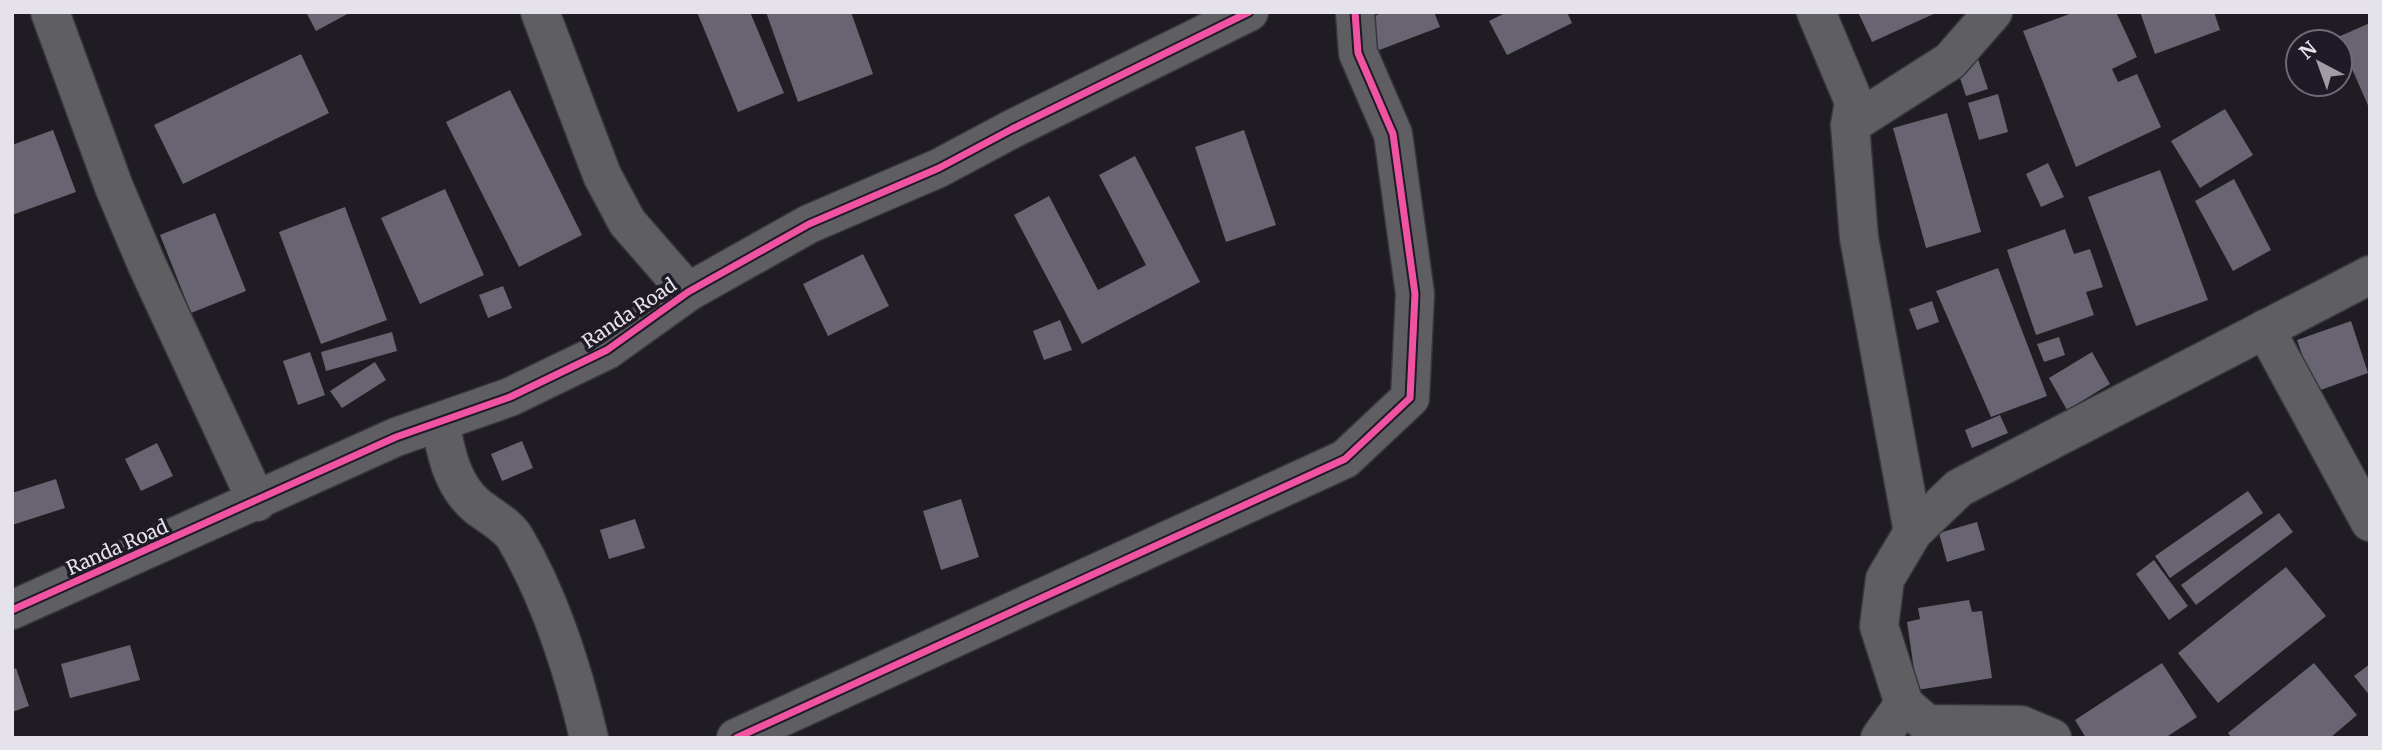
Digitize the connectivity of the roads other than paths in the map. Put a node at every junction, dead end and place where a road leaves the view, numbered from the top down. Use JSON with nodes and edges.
{"nodes":[{"id":1,"x":50,"y":12,"type":"edge"},
{"id":2,"x":540,"y":12,"type":"edge"},
{"id":3,"x":1249,"y":12,"type":"edge"},
{"id":4,"x":1355,"y":12,"type":"edge"},
{"id":5,"x":1816,"y":12,"type":"edge"},
{"id":6,"x":1993,"y":12,"type":"edge"},
{"id":7,"x":1850,"y":125,"type":"junction"},
{"id":8,"x":2370,"y":275,"type":"edge"},
{"id":9,"x":688,"y":292,"type":"junction"},
{"id":10,"x":2265,"y":330,"type":"junction"},
{"id":11,"x":440,"y":422,"type":"junction"},
{"id":12,"x":257,"y":502,"type":"junction"},
{"id":13,"x":2370,"y":522,"type":"edge"},
{"id":14,"x":1913,"y":532,"type":"junction"},
{"id":15,"x":12,"y":610,"type":"edge"},
{"id":16,"x":1904,"y":704,"type":"junction"},
{"id":17,"x":589,"y":738,"type":"edge"},
{"id":18,"x":736,"y":738,"type":"edge"},
{"id":19,"x":1880,"y":738,"type":"edge"},
{"id":20,"x":2052,"y":738,"type":"edge"}],
"edges":[{"from":1,"to":12,"type":"street"},
{"from":2,"to":9,"type":"street"},
{"from":3,"to":9,"type":"street","name":"Randa Road"},
{"from":4,"to":18,"type":"street"},
{"from":5,"to":7,"type":"street"},
{"from":6,"to":7,"type":"street"},
{"from":7,"to":14,"type":"street"},
{"from":8,"to":10,"type":"street"},
{"from":9,"to":11,"type":"street","name":"Randa Road"},
{"from":10,"to":13,"type":"street"},
{"from":10,"to":14,"type":"street"},
{"from":11,"to":12,"type":"street","name":"Randa Road"},
{"from":11,"to":17,"type":"street"},
{"from":12,"to":15,"type":"street","name":"Randa Road"},
{"from":14,"to":16,"type":"street"},
{"from":16,"to":19,"type":"street"},
{"from":16,"to":20,"type":"street"}]}
